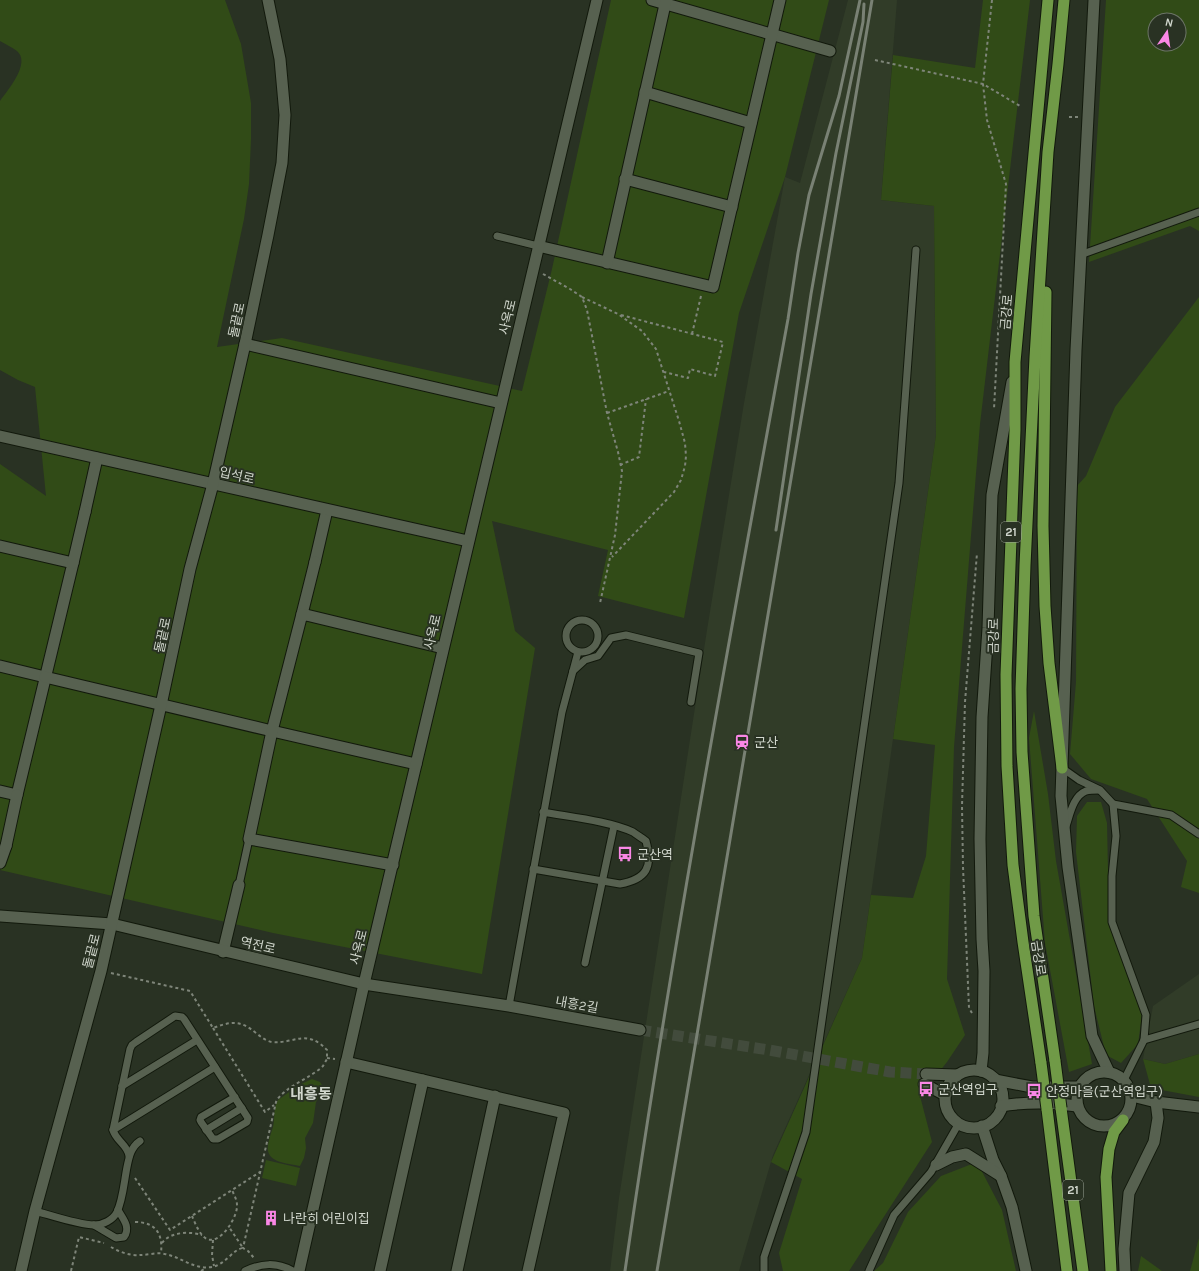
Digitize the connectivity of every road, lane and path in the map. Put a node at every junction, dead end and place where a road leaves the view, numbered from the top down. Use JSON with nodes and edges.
{"nodes":[{"id":1,"x":268,"y":0,"type":"edge"},
{"id":2,"x":597,"y":0,"type":"edge"},
{"id":3,"x":652,"y":0,"type":"edge"},
{"id":4,"x":780,"y":0,"type":"edge"},
{"id":5,"x":1048,"y":0,"type":"edge"},
{"id":6,"x":1064,"y":0,"type":"edge"},
{"id":7,"x":1094,"y":0,"type":"edge"},
{"id":8,"x":665,"y":2,"type":"edge"},
{"id":9,"x":772,"y":34,"type":"junction"},
{"id":10,"x":830,"y":50,"type":"dead end"},
{"id":11,"x":875,"y":60,"type":"dead end"},
{"id":12,"x":645,"y":92,"type":"junction"},
{"id":13,"x":1020,"y":106,"type":"dead end"},
{"id":14,"x":1052,"y":121,"type":"junction"},
{"id":15,"x":751,"y":122,"type":"junction"},
{"id":16,"x":626,"y":178,"type":"junction"},
{"id":17,"x":732,"y":207,"type":"junction"},
{"id":18,"x":1199,"y":212,"type":"edge"},
{"id":19,"x":497,"y":236,"type":"dead end"},
{"id":20,"x":538,"y":246,"type":"junction"},
{"id":21,"x":916,"y":250,"type":"dead end"},
{"id":22,"x":1080,"y":255,"type":"junction"},
{"id":23,"x":606,"y":263,"type":"junction"},
{"id":24,"x":533,"y":269,"type":"junction"},
{"id":25,"x":704,"y":285,"type":"junction"},
{"id":26,"x":582,"y":297,"type":"junction"},
{"id":27,"x":618,"y":314,"type":"junction"},
{"id":28,"x":692,"y":334,"type":"junction"},
{"id":29,"x":245,"y":344,"type":"junction"},
{"id":30,"x":1015,"y":362,"type":"junction"},
{"id":31,"x":663,"y":372,"type":"junction"},
{"id":32,"x":669,"y":391,"type":"junction"},
{"id":33,"x":646,"y":399,"type":"junction"},
{"id":34,"x":501,"y":403,"type":"junction"},
{"id":35,"x":607,"y":413,"type":"junction"},
{"id":36,"x":0,"y":436,"type":"edge"},
{"id":37,"x":98,"y":458,"type":"junction"},
{"id":38,"x":620,"y":465,"type":"junction"},
{"id":39,"x":212,"y":484,"type":"junction"},
{"id":40,"x":327,"y":510,"type":"junction"},
{"id":41,"x":468,"y":542,"type":"junction"},
{"id":42,"x":0,"y":546,"type":"edge"},
{"id":43,"x":610,"y":559,"type":"junction"},
{"id":44,"x":73,"y":563,"type":"junction"},
{"id":45,"x":600,"y":602,"type":"dead end"},
{"id":46,"x":302,"y":614,"type":"junction"},
{"id":47,"x":443,"y":648,"type":"junction"},
{"id":48,"x":578,"y":652,"type":"junction"},
{"id":49,"x":0,"y":666,"type":"edge"},
{"id":50,"x":573,"y":671,"type":"junction"},
{"id":51,"x":45,"y":677,"type":"junction"},
{"id":52,"x":691,"y":702,"type":"dead end"},
{"id":53,"x":161,"y":705,"type":"junction"},
{"id":54,"x":272,"y":731,"type":"junction"},
{"id":55,"x":416,"y":764,"type":"junction"},
{"id":56,"x":1062,"y":768,"type":"junction"},
{"id":57,"x":1100,"y":790,"type":"junction"},
{"id":58,"x":0,"y":791,"type":"edge"},
{"id":59,"x":17,"y":795,"type":"junction"},
{"id":60,"x":1113,"y":804,"type":"junction"},
{"id":61,"x":543,"y":812,"type":"junction"},
{"id":62,"x":614,"y":826,"type":"junction"},
{"id":63,"x":1064,"y":830,"type":"junction"},
{"id":64,"x":1199,"y":834,"type":"edge"},
{"id":65,"x":249,"y":839,"type":"junction"},
{"id":66,"x":0,"y":863,"type":"edge"},
{"id":67,"x":393,"y":865,"type":"junction"},
{"id":68,"x":533,"y":869,"type":"junction"},
{"id":69,"x":603,"y":881,"type":"junction"},
{"id":70,"x":238,"y":885,"type":"joint"},
{"id":71,"x":0,"y":916,"type":"edge"},
{"id":72,"x":112,"y":924,"type":"junction"},
{"id":73,"x":223,"y":952,"type":"junction"},
{"id":74,"x":585,"y":963,"type":"dead end"},
{"id":75,"x":100,"y":971,"type":"junction"},
{"id":76,"x":364,"y":984,"type":"junction"},
{"id":77,"x":509,"y":1006,"type":"junction"},
{"id":78,"x":1199,"y":1024,"type":"edge"},
{"id":79,"x":213,"y":1028,"type":"junction"},
{"id":80,"x":640,"y":1030,"type":"tunnel mouth"},
{"id":81,"x":198,"y":1040,"type":"junction"},
{"id":82,"x":1144,"y":1040,"type":"junction"},
{"id":83,"x":346,"y":1062,"type":"junction"},
{"id":84,"x":215,"y":1067,"type":"junction"},
{"id":85,"x":981,"y":1071,"type":"junction"},
{"id":86,"x":1109,"y":1072,"type":"junction"},
{"id":87,"x":957,"y":1074,"type":"junction"},
{"id":88,"x":423,"y":1080,"type":"junction"},
{"id":89,"x":995,"y":1080,"type":"junction"},
{"id":90,"x":1124,"y":1080,"type":"junction"},
{"id":91,"x":122,"y":1086,"type":"junction"},
{"id":92,"x":1080,"y":1087,"type":"junction"},
{"id":93,"x":945,"y":1095,"type":"junction"},
{"id":94,"x":495,"y":1096,"type":"junction"},
{"id":95,"x":1132,"y":1096,"type":"junction"},
{"id":96,"x":235,"y":1097,"type":"junction"},
{"id":97,"x":1156,"y":1102,"type":"junction"},
{"id":98,"x":275,"y":1105,"type":"junction"},
{"id":99,"x":1001,"y":1106,"type":"junction"},
{"id":100,"x":1078,"y":1106,"type":"junction"},
{"id":101,"x":1199,"y":1107,"type":"edge"},
{"id":102,"x":242,"y":1108,"type":"junction"},
{"id":103,"x":1123,"y":1120,"type":"junction"},
{"id":104,"x":959,"y":1123,"type":"junction"},
{"id":105,"x":982,"y":1126,"type":"junction"},
{"id":106,"x":113,"y":1130,"type":"junction"},
{"id":107,"x":206,"y":1130,"type":"junction"},
{"id":108,"x":140,"y":1141,"type":"dead end"},
{"id":109,"x":129,"y":1156,"type":"junction"},
{"id":110,"x":936,"y":1165,"type":"junction"},
{"id":111,"x":127,"y":1166,"type":"junction"},
{"id":112,"x":260,"y":1172,"type":"junction"},
{"id":113,"x":1001,"y":1176,"type":"junction"},
{"id":114,"x":232,"y":1190,"type":"junction"},
{"id":115,"x":118,"y":1210,"type":"junction"},
{"id":116,"x":34,"y":1211,"type":"junction"},
{"id":117,"x":192,"y":1216,"type":"junction"},
{"id":118,"x":126,"y":1224,"type":"junction"},
{"id":119,"x":94,"y":1225,"type":"junction"},
{"id":120,"x":229,"y":1227,"type":"junction"},
{"id":121,"x":170,"y":1230,"type":"junction"},
{"id":122,"x":170,"y":1236,"type":"junction"},
{"id":123,"x":203,"y":1236,"type":"junction"},
{"id":124,"x":213,"y":1240,"type":"junction"},
{"id":125,"x":161,"y":1244,"type":"junction"},
{"id":126,"x":243,"y":1248,"type":"junction"},
{"id":127,"x":161,"y":1253,"type":"junction"},
{"id":128,"x":257,"y":1265,"type":"edge"},
{"id":129,"x":214,"y":1266,"type":"junction"},
{"id":130,"x":207,"y":1267,"type":"junction"},
{"id":131,"x":21,"y":1271,"type":"edge"},
{"id":132,"x":71,"y":1271,"type":"edge"},
{"id":133,"x":201,"y":1271,"type":"edge"},
{"id":134,"x":245,"y":1271,"type":"edge"},
{"id":135,"x":293,"y":1271,"type":"edge"},
{"id":136,"x":299,"y":1271,"type":"edge"},
{"id":137,"x":380,"y":1271,"type":"edge"},
{"id":138,"x":456,"y":1271,"type":"edge"},
{"id":139,"x":528,"y":1271,"type":"edge"},
{"id":140,"x":764,"y":1271,"type":"edge"},
{"id":141,"x":869,"y":1271,"type":"edge"},
{"id":142,"x":1026,"y":1271,"type":"edge"},
{"id":143,"x":1067,"y":1271,"type":"edge"},
{"id":144,"x":1083,"y":1271,"type":"edge"},
{"id":145,"x":1111,"y":1271,"type":"edge"},
{"id":146,"x":1125,"y":1271,"type":"edge"}],
"edges":[{"from":1,"to":29,"type":"street","name":"돌끝로"},
{"from":2,"to":20,"type":"street","name":"사옥로"},
{"from":3,"to":8,"type":"street"},
{"from":4,"to":9,"type":"street"},
{"from":5,"to":30,"type":"highway","name":"금강로","number":"21"},
{"from":6,"to":14,"type":"highway","name":"금강로","number":"21"},
{"from":7,"to":22,"type":"street"},
{"from":8,"to":9,"type":"street"},
{"from":8,"to":12,"type":"street"},
{"from":9,"to":10,"type":"street"},
{"from":9,"to":15,"type":"street"},
{"from":11,"to":13,"type":"path"},
{"from":12,"to":15,"type":"street"},
{"from":12,"to":16,"type":"street"},
{"from":14,"to":56,"type":"highway"},
{"from":14,"to":144,"type":"highway","name":"금강로","number":"21","bridge":true},
{"from":15,"to":17,"type":"street"},
{"from":16,"to":17,"type":"street"},
{"from":16,"to":23,"type":"street"},
{"from":17,"to":25,"type":"street"},
{"from":18,"to":22,"type":"lane"},
{"from":19,"to":20,"type":"lane"},
{"from":20,"to":23,"type":"street"},
{"from":20,"to":24,"type":"street","name":"사옥로"},
{"from":21,"to":140,"type":"lane"},
{"from":22,"to":56,"type":"street"},
{"from":23,"to":25,"type":"street"},
{"from":24,"to":26,"type":"path"},
{"from":24,"to":34,"type":"street","name":"사옥로"},
{"from":25,"to":28,"type":"path"},
{"from":26,"to":27,"type":"path"},
{"from":26,"to":35,"type":"path"},
{"from":27,"to":28,"type":"path"},
{"from":27,"to":31,"type":"path"},
{"from":28,"to":31,"type":"path"},
{"from":29,"to":34,"type":"street"},
{"from":29,"to":39,"type":"street","name":"돌끝로"},
{"from":30,"to":85,"type":"street"},
{"from":30,"to":143,"type":"highway","name":"금강로","number":"21","bridge":true},
{"from":31,"to":32,"type":"path"},
{"from":32,"to":33,"type":"path"},
{"from":32,"to":43,"type":"path"},
{"from":33,"to":35,"type":"path"},
{"from":33,"to":38,"type":"path"},
{"from":34,"to":41,"type":"street","name":"사옥로"},
{"from":35,"to":38,"type":"path"},
{"from":36,"to":37,"type":"street","name":"입석로"},
{"from":37,"to":39,"type":"street","name":"입석로"},
{"from":37,"to":44,"type":"street"},
{"from":38,"to":43,"type":"path"},
{"from":39,"to":40,"type":"street","name":"입석로"},
{"from":39,"to":53,"type":"street","name":"돌끝로"},
{"from":40,"to":41,"type":"street","name":"입석로"},
{"from":40,"to":46,"type":"street"},
{"from":41,"to":47,"type":"street","name":"사옥로"},
{"from":42,"to":44,"type":"street"},
{"from":43,"to":45,"type":"path"},
{"from":44,"to":51,"type":"street"},
{"from":46,"to":47,"type":"street"},
{"from":46,"to":54,"type":"street"},
{"from":47,"to":55,"type":"street","name":"사옥로"},
{"from":48,"to":48,"type":"lane"},
{"from":48,"to":50,"type":"lane"},
{"from":49,"to":51,"type":"street"},
{"from":50,"to":52,"type":"lane"},
{"from":50,"to":61,"type":"lane"},
{"from":51,"to":53,"type":"street"},
{"from":51,"to":59,"type":"street"},
{"from":53,"to":54,"type":"street"},
{"from":53,"to":72,"type":"street","name":"돌끝로"},
{"from":54,"to":55,"type":"street"},
{"from":54,"to":65,"type":"street"},
{"from":55,"to":67,"type":"street","name":"사옥로"},
{"from":56,"to":57,"type":"lane"},
{"from":56,"to":63,"type":"street"},
{"from":57,"to":60,"type":"lane"},
{"from":57,"to":63,"type":"lane"},
{"from":58,"to":59,"type":"street"},
{"from":59,"to":66,"type":"street"},
{"from":60,"to":64,"type":"lane"},
{"from":60,"to":82,"type":"lane"},
{"from":61,"to":62,"type":"lane"},
{"from":61,"to":68,"type":"lane"},
{"from":62,"to":69,"type":"lane"},
{"from":62,"to":69,"type":"lane"},
{"from":63,"to":86,"type":"street"},
{"from":65,"to":67,"type":"street"},
{"from":65,"to":70,"type":"lane"},
{"from":67,"to":76,"type":"street","name":"사옥로"},
{"from":68,"to":69,"type":"lane"},
{"from":68,"to":77,"type":"lane"},
{"from":69,"to":74,"type":"lane"},
{"from":70,"to":73,"type":"street"},
{"from":71,"to":72,"type":"street","name":"역전로"},
{"from":72,"to":73,"type":"street","name":"역전로"},
{"from":72,"to":75,"type":"street","name":"돌끝로"},
{"from":73,"to":76,"type":"street","name":"역전로"},
{"from":75,"to":79,"type":"path"},
{"from":75,"to":116,"type":"street","name":"돌끝로"},
{"from":76,"to":77,"type":"street","name":"역전로"},
{"from":76,"to":83,"type":"street","name":"사옥로"},
{"from":77,"to":80,"type":"street","name":"내흥2길"},
{"from":78,"to":82,"type":"lane"},
{"from":79,"to":98,"type":"path"},
{"from":79,"to":98,"type":"path"},
{"from":81,"to":84,"type":"lane"},
{"from":81,"to":91,"type":"lane"},
{"from":81,"to":91,"type":"lane"},
{"from":82,"to":90,"type":"lane"},
{"from":83,"to":88,"type":"street"},
{"from":83,"to":136,"type":"street","name":"사옥로"},
{"from":84,"to":96,"type":"lane"},
{"from":84,"to":106,"type":"lane"},
{"from":85,"to":87,"type":"street"},
{"from":85,"to":89,"type":"street"},
{"from":86,"to":90,"type":"street"},
{"from":86,"to":92,"type":"street"},
{"from":87,"to":93,"type":"street"},
{"from":87,"to":93,"type":"street"},
{"from":88,"to":94,"type":"street"},
{"from":88,"to":137,"type":"street"},
{"from":89,"to":92,"type":"street"},
{"from":89,"to":99,"type":"street"},
{"from":90,"to":95,"type":"street"},
{"from":91,"to":106,"type":"lane"},
{"from":92,"to":100,"type":"street"},
{"from":93,"to":104,"type":"street"},
{"from":94,"to":138,"type":"street"},
{"from":94,"to":139,"type":"street"},
{"from":95,"to":97,"type":"street"},
{"from":95,"to":103,"type":"street"},
{"from":96,"to":102,"type":"lane"},
{"from":96,"to":107,"type":"lane"},
{"from":97,"to":101,"type":"street"},
{"from":97,"to":146,"type":"street"},
{"from":98,"to":112,"type":"path"},
{"from":99,"to":100,"type":"street"},
{"from":99,"to":105,"type":"street"},
{"from":100,"to":103,"type":"street"},
{"from":102,"to":107,"type":"lane"},
{"from":102,"to":107,"type":"lane"},
{"from":103,"to":145,"type":"highway"},
{"from":104,"to":105,"type":"street"},
{"from":104,"to":110,"type":"lane"},
{"from":105,"to":113,"type":"street"},
{"from":106,"to":109,"type":"lane"},
{"from":108,"to":109,"type":"lane"},
{"from":109,"to":111,"type":"lane"},
{"from":110,"to":113,"type":"street"},
{"from":110,"to":141,"type":"lane"},
{"from":111,"to":115,"type":"lane"},
{"from":111,"to":121,"type":"path"},
{"from":112,"to":114,"type":"path"},
{"from":112,"to":126,"type":"path"},
{"from":113,"to":142,"type":"street"},
{"from":114,"to":117,"type":"path"},
{"from":114,"to":120,"type":"path"},
{"from":115,"to":118,"type":"lane"},
{"from":115,"to":119,"type":"lane"},
{"from":116,"to":119,"type":"lane"},
{"from":116,"to":131,"type":"street","name":"돌끝로"},
{"from":117,"to":121,"type":"path"},
{"from":117,"to":123,"type":"path"},
{"from":118,"to":119,"type":"lane"},
{"from":118,"to":125,"type":"path"},
{"from":120,"to":124,"type":"path"},
{"from":120,"to":126,"type":"path"},
{"from":121,"to":122,"type":"path"},
{"from":122,"to":123,"type":"path"},
{"from":122,"to":125,"type":"path"},
{"from":123,"to":124,"type":"path"},
{"from":124,"to":129,"type":"path"},
{"from":125,"to":127,"type":"path"},
{"from":126,"to":128,"type":"path"},
{"from":126,"to":129,"type":"path"},
{"from":127,"to":130,"type":"path"},
{"from":127,"to":132,"type":"path"},
{"from":128,"to":134,"type":"lane"},
{"from":128,"to":135,"type":"lane"},
{"from":129,"to":130,"type":"path"},
{"from":130,"to":133,"type":"path"}]}
